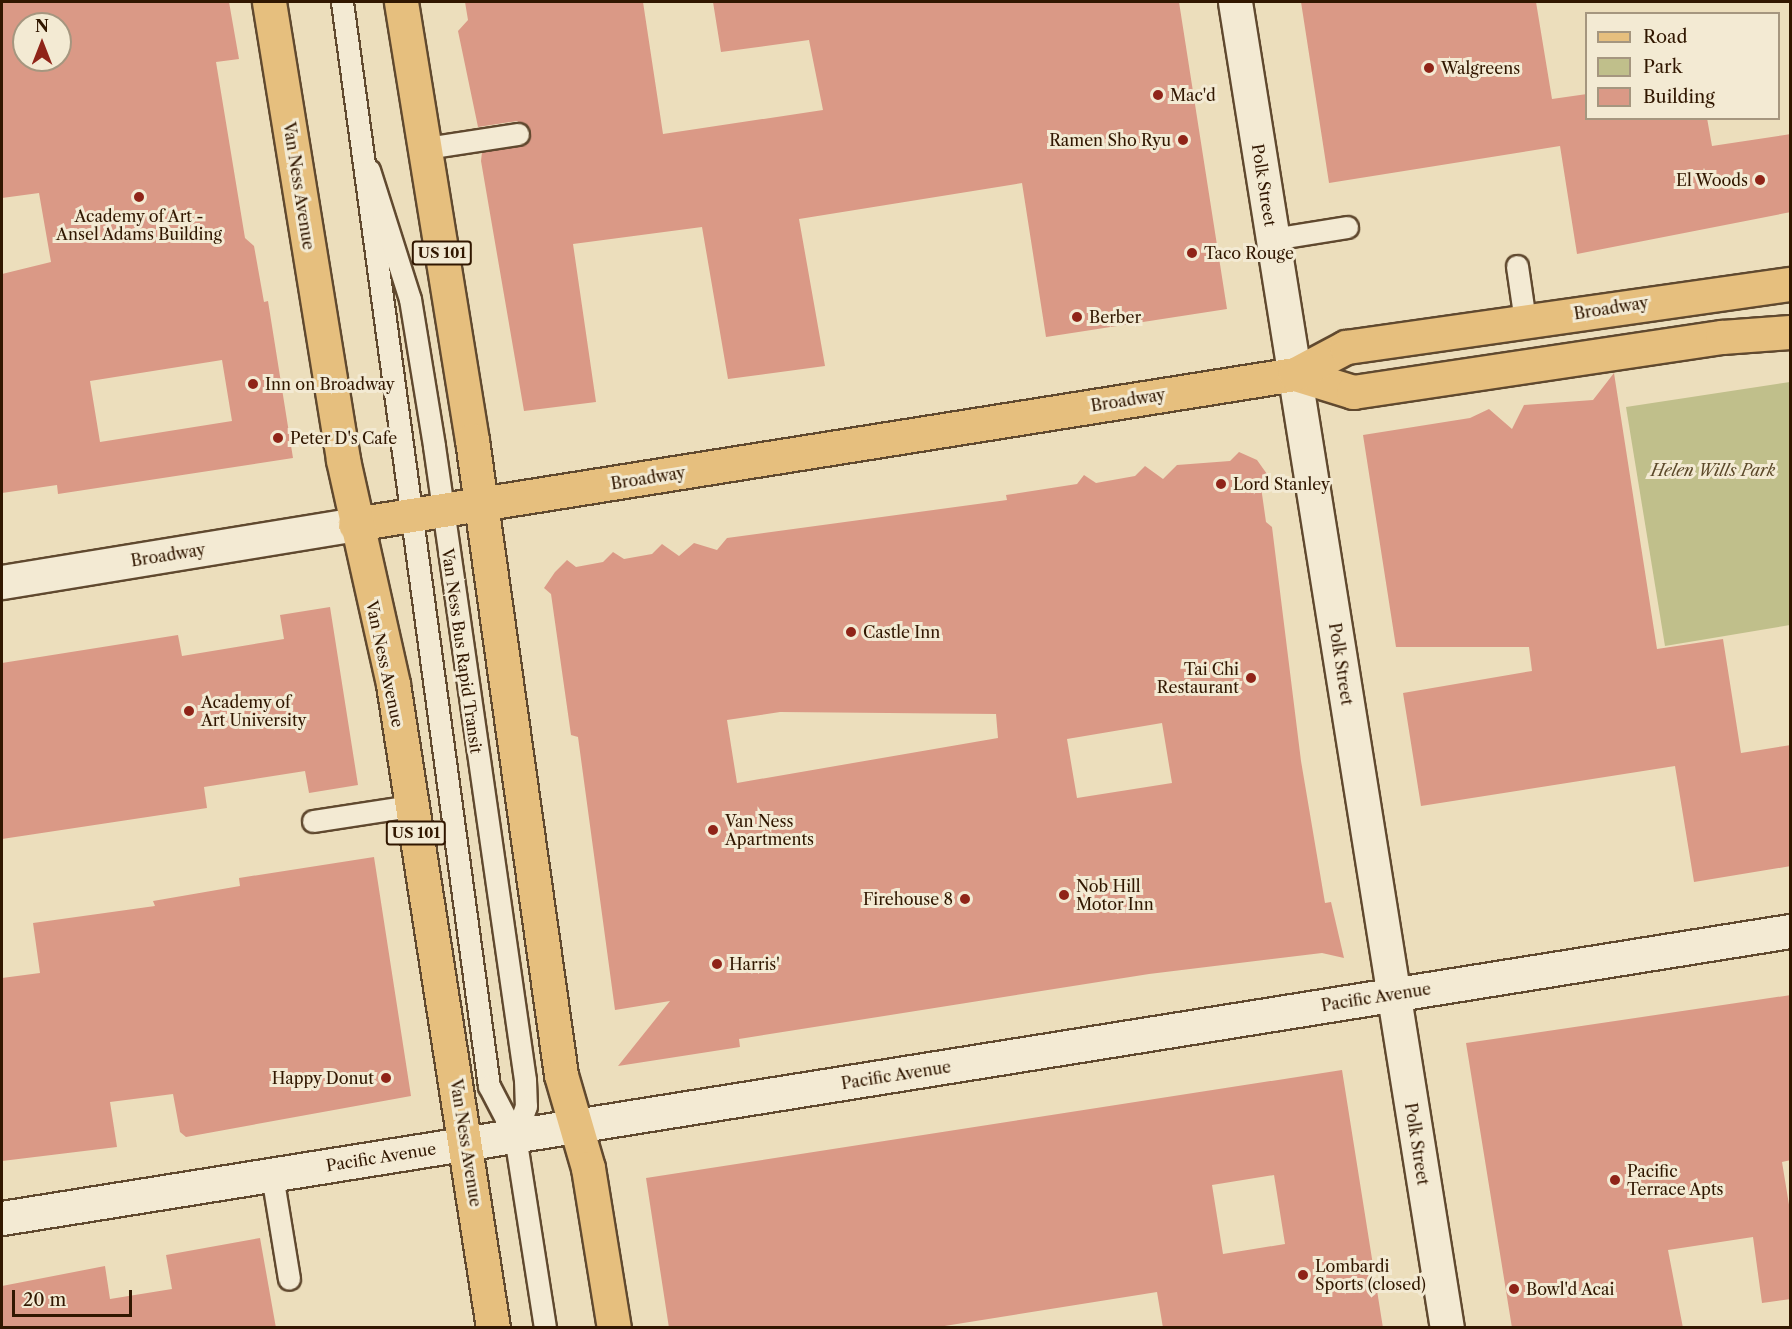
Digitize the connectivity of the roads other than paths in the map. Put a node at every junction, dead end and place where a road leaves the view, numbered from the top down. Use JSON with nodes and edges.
{"nodes":[{"id":1,"x":269,"y":2,"type":"edge"},
{"id":2,"x":342,"y":2,"type":"edge"},
{"id":3,"x":401,"y":2,"type":"edge"},
{"id":4,"x":1235,"y":2,"type":"edge"},
{"id":5,"x":518,"y":134,"type":"dead end"},
{"id":6,"x":426,"y":148,"type":"junction"},
{"id":7,"x":369,"y":170,"type":"junction"},
{"id":8,"x":1347,"y":227,"type":"dead end"},
{"id":9,"x":1273,"y":239,"type":"junction"},
{"id":10,"x":1517,"y":266,"type":"dead end"},
{"id":11,"x":1791,"y":284,"type":"edge"},
{"id":12,"x":1525,"y":321,"type":"junction"},
{"id":13,"x":1791,"y":332,"type":"edge"},
{"id":14,"x":1295,"y":374,"type":"junction"},
{"id":15,"x":482,"y":504,"type":"junction"},
{"id":16,"x":429,"y":512,"type":"junction"},
{"id":17,"x":356,"y":524,"type":"junction"},
{"id":18,"x":2,"y":582,"type":"edge"},
{"id":19,"x":411,"y":806,"type":"junction"},
{"id":20,"x":313,"y":821,"type":"dead end"},
{"id":21,"x":1791,"y":931,"type":"edge"},
{"id":22,"x":1393,"y":994,"type":"junction"},
{"id":23,"x":576,"y":1126,"type":"junction"},
{"id":24,"x":515,"y":1136,"type":"junction"},
{"id":25,"x":466,"y":1144,"type":"junction"},
{"id":26,"x":272,"y":1175,"type":"junction"},
{"id":27,"x":2,"y":1218,"type":"edge"},
{"id":28,"x":289,"y":1279,"type":"dead end"},
{"id":29,"x":493,"y":1328,"type":"edge"},
{"id":30,"x":545,"y":1328,"type":"edge"},
{"id":31,"x":614,"y":1328,"type":"edge"},
{"id":32,"x":1447,"y":1328,"type":"edge"}],
"edges":[{"from":1,"to":17,"type":"main road","name":"Van Ness Avenue","number":"US 101"},
{"from":2,"to":7,"type":"lane","name":"Van Ness Bus Rapid Transit"},
{"from":3,"to":6,"type":"main road","number":"US 101"},
{"from":4,"to":9,"type":"street","name":"Polk Street"},
{"from":5,"to":6,"type":"lane"},
{"from":6,"to":15,"type":"main road","number":"US 101"},
{"from":7,"to":16,"type":"lane","name":"Van Ness Bus Rapid Transit"},
{"from":7,"to":16,"type":"lane","name":"Van Ness Bus Rapid Transit"},
{"from":8,"to":9,"type":"lane"},
{"from":9,"to":14,"type":"street","name":"Polk Street"},
{"from":10,"to":12,"type":"lane"},
{"from":11,"to":12,"type":"main road","name":"Broadway"},
{"from":12,"to":14,"type":"main road","name":"Broadway"},
{"from":13,"to":14,"type":"main road","name":"Broadway"},
{"from":14,"to":15,"type":"main road","name":"Broadway"},
{"from":14,"to":22,"type":"street","name":"Polk Street"},
{"from":15,"to":16,"type":"main road","name":"Broadway"},
{"from":15,"to":23,"type":"main road","number":"US 101"},
{"from":16,"to":17,"type":"main road","name":"Broadway"},
{"from":16,"to":24,"type":"lane","name":"Van Ness Bus Rapid Transit"},
{"from":16,"to":24,"type":"lane","name":"Van Ness Bus Rapid Transit"},
{"from":17,"to":18,"type":"street","name":"Broadway"},
{"from":17,"to":19,"type":"main road","name":"Van Ness Avenue","number":"US 101"},
{"from":19,"to":20,"type":"lane"},
{"from":19,"to":25,"type":"main road","name":"Van Ness Avenue","number":"US 101"},
{"from":21,"to":22,"type":"street","name":"Pacific Avenue"},
{"from":22,"to":23,"type":"street","name":"Pacific Avenue"},
{"from":22,"to":32,"type":"street","name":"Polk Street"},
{"from":23,"to":24,"type":"street","name":"Pacific Avenue"},
{"from":23,"to":31,"type":"main road","number":"US 101"},
{"from":24,"to":25,"type":"street","name":"Pacific Avenue"},
{"from":24,"to":30,"type":"lane","name":"Van Ness Bus Rapid Transit"},
{"from":25,"to":26,"type":"street","name":"Pacific Avenue"},
{"from":25,"to":29,"type":"main road","name":"Van Ness Avenue","number":"US 101"},
{"from":26,"to":27,"type":"street","name":"Pacific Avenue"},
{"from":26,"to":28,"type":"lane"}]}
